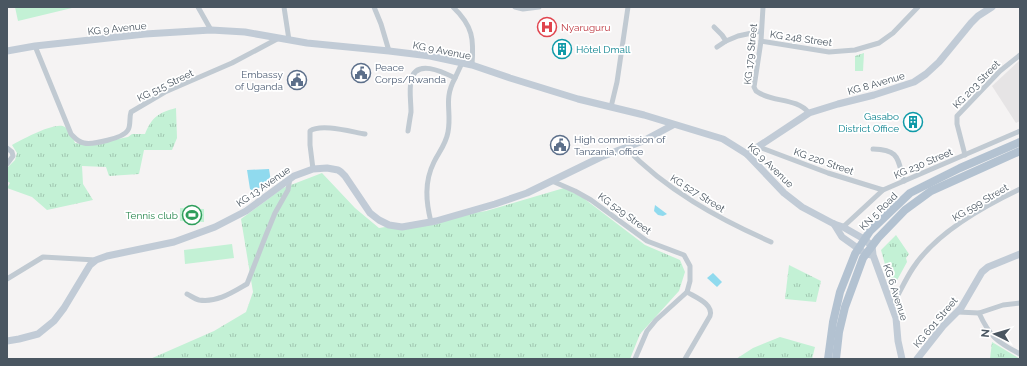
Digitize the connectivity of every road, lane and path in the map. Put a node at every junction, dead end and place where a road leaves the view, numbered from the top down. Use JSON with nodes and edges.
{"nodes":[{"id":1,"x":198,"y":7,"type":"edge"},
{"id":2,"x":284,"y":7,"type":"edge"},
{"id":3,"x":374,"y":7,"type":"edge"},
{"id":4,"x":453,"y":7,"type":"edge"},
{"id":5,"x":515,"y":7,"type":"edge"},
{"id":6,"x":628,"y":7,"type":"edge"},
{"id":7,"x":764,"y":7,"type":"edge"},
{"id":8,"x":918,"y":7,"type":"edge"},
{"id":9,"x":992,"y":7,"type":"edge"},
{"id":10,"x":536,"y":8,"type":"edge"},
{"id":11,"x":714,"y":27,"type":"dead end"},
{"id":12,"x":211,"y":30,"type":"junction"},
{"id":13,"x":761,"y":31,"type":"junction"},
{"id":14,"x":279,"y":38,"type":"junction"},
{"id":15,"x":289,"y":40,"type":"junction"},
{"id":16,"x":726,"y":41,"type":"junction"},
{"id":17,"x":761,"y":41,"type":"junction"},
{"id":18,"x":35,"y":46,"type":"junction"},
{"id":19,"x":717,"y":47,"type":"dead end"},
{"id":20,"x":389,"y":50,"type":"junction"},
{"id":21,"x":7,"y":51,"type":"edge"},
{"id":22,"x":1020,"y":55,"type":"edge"},
{"id":23,"x":462,"y":63,"type":"junction"},
{"id":24,"x":472,"y":65,"type":"junction"},
{"id":25,"x":455,"y":78,"type":"junction"},
{"id":26,"x":611,"y":107,"type":"junction"},
{"id":27,"x":809,"y":113,"type":"junction"},
{"id":28,"x":673,"y":125,"type":"junction"},
{"id":29,"x":408,"y":130,"type":"dead end"},
{"id":30,"x":1020,"y":131,"type":"edge"},
{"id":31,"x":365,"y":134,"type":"dead end"},
{"id":32,"x":1020,"y":142,"type":"edge"},
{"id":33,"x":989,"y":144,"type":"junction"},
{"id":34,"x":625,"y":147,"type":"junction"},
{"id":35,"x":759,"y":147,"type":"junction"},
{"id":36,"x":7,"y":148,"type":"edge"},
{"id":37,"x":873,"y":149,"type":"dead end"},
{"id":38,"x":1020,"y":151,"type":"edge"},
{"id":39,"x":747,"y":154,"type":"junction"},
{"id":40,"x":993,"y":154,"type":"junction"},
{"id":41,"x":965,"y":155,"type":"junction"},
{"id":42,"x":7,"y":164,"type":"edge"},
{"id":43,"x":312,"y":169,"type":"junction"},
{"id":44,"x":290,"y":178,"type":"junction"},
{"id":45,"x":904,"y":181,"type":"junction"},
{"id":46,"x":552,"y":182,"type":"junction"},
{"id":47,"x":1020,"y":189,"type":"edge"},
{"id":48,"x":883,"y":190,"type":"junction"},
{"id":49,"x":431,"y":222,"type":"junction"},
{"id":50,"x":834,"y":224,"type":"junction"},
{"id":51,"x":843,"y":227,"type":"junction"},
{"id":52,"x":864,"y":239,"type":"junction"},
{"id":53,"x":771,"y":242,"type":"dead end"},
{"id":54,"x":872,"y":246,"type":"junction"},
{"id":55,"x":858,"y":248,"type":"junction"},
{"id":56,"x":870,"y":254,"type":"junction"},
{"id":57,"x":1020,"y":254,"type":"edge"},
{"id":58,"x":96,"y":260,"type":"junction"},
{"id":59,"x":7,"y":279,"type":"edge"},
{"id":60,"x":686,"y":292,"type":"junction"},
{"id":61,"x":187,"y":294,"type":"dead end"},
{"id":62,"x":1020,"y":303,"type":"edge"},
{"id":63,"x":892,"y":306,"type":"junction"},
{"id":64,"x":958,"y":312,"type":"junction"},
{"id":65,"x":978,"y":313,"type":"junction"},
{"id":66,"x":7,"y":342,"type":"edge"},
{"id":67,"x":1020,"y":354,"type":"edge"},
{"id":68,"x":636,"y":359,"type":"edge"},
{"id":69,"x":685,"y":359,"type":"edge"},
{"id":70,"x":828,"y":359,"type":"edge"},
{"id":71,"x":836,"y":359,"type":"edge"},
{"id":72,"x":902,"y":359,"type":"edge"},
{"id":73,"x":917,"y":359,"type":"edge"}],
"edges":[{"from":1,"to":12,"type":"street"},
{"from":2,"to":15,"type":"street"},
{"from":3,"to":20,"type":"street"},
{"from":4,"to":24,"type":"street"},
{"from":5,"to":10,"type":"street"},
{"from":6,"to":26,"type":"street"},
{"from":7,"to":13,"type":"street","name":"KG 179 Street"},
{"from":8,"to":17,"type":"street","name":"KG 248 Street"},
{"from":9,"to":27,"type":"main road","name":"KG 8 Avenue"},
{"from":11,"to":16,"type":"street"},
{"from":12,"to":14,"type":"main road","name":"KG 9 Avenue"},
{"from":12,"to":18,"type":"main road","name":"KG 9 Avenue"},
{"from":13,"to":16,"type":"street"},
{"from":13,"to":17,"type":"street","name":"KG 179 Street"},
{"from":14,"to":15,"type":"main road","name":"KG 9 Avenue"},
{"from":14,"to":18,"type":"street","name":"KG 515 Street"},
{"from":15,"to":20,"type":"main road","name":"KG 9 Avenue"},
{"from":16,"to":19,"type":"street"},
{"from":17,"to":27,"type":"street","name":"KG 179 Street"},
{"from":18,"to":21,"type":"main road","name":"KG 9 Avenue"},
{"from":20,"to":23,"type":"main road","name":"KG 9 Avenue"},
{"from":22,"to":41,"type":"street","name":"KG 203 Street"},
{"from":23,"to":24,"type":"main road","name":"KG 9 Avenue"},
{"from":23,"to":25,"type":"street"},
{"from":24,"to":26,"type":"main road","name":"KG 9 Avenue"},
{"from":25,"to":29,"type":"street"},
{"from":25,"to":49,"type":"street"},
{"from":26,"to":28,"type":"main road","name":"KG 9 Avenue"},
{"from":27,"to":35,"type":"main road","name":"KG 8 Avenue"},
{"from":28,"to":34,"type":"main road","name":"KG 13 Avenue"},
{"from":28,"to":39,"type":"main road","name":"KG 9 Avenue"},
{"from":30,"to":33,"type":"street","name":"KG 230 Street"},
{"from":31,"to":43,"type":"street"},
{"from":32,"to":40,"type":"main road","name":"KN 5 Road"},
{"from":33,"to":40,"type":"street"},
{"from":33,"to":41,"type":"street","name":"KG 230 Street"},
{"from":34,"to":46,"type":"main road","name":"KG 13 Avenue"},
{"from":34,"to":53,"type":"street","name":"KG 527 Street"},
{"from":35,"to":39,"type":"main road","name":"KG 8 Avenue"},
{"from":35,"to":48,"type":"street","name":"KG 220 Street"},
{"from":36,"to":42,"type":"street"},
{"from":37,"to":45,"type":"street"},
{"from":38,"to":54,"type":"main road","name":"KN 5 Road"},
{"from":39,"to":50,"type":"main road","name":"KG 9 Avenue"},
{"from":40,"to":52,"type":"main road","name":"KN 5 Road"},
{"from":41,"to":45,"type":"street","name":"KG 230 Street"},
{"from":43,"to":44,"type":"main road","name":"KG 13 Avenue"},
{"from":43,"to":49,"type":"main road","name":"KG 13 Avenue"},
{"from":44,"to":58,"type":"main road","name":"KG 13 Avenue"},
{"from":44,"to":61,"type":"street"},
{"from":45,"to":48,"type":"street","name":"KG 230 Street"},
{"from":46,"to":49,"type":"main road","name":"KG 13 Avenue"},
{"from":46,"to":60,"type":"street","name":"KG 529 Street"},
{"from":47,"to":63,"type":"street","name":"KG 599 Street"},
{"from":48,"to":51,"type":"street","name":"KG 230 Street"},
{"from":50,"to":51,"type":"main road","name":"KG 9 Avenue"},
{"from":50,"to":55,"type":"main road","name":"KG 9 Avenue"},
{"from":51,"to":52,"type":"main road","name":"KG 9 Avenue"},
{"from":52,"to":54,"type":"main road","name":"KG 9 Avenue"},
{"from":52,"to":55,"type":"main road","name":"KN 5 Road"},
{"from":54,"to":56,"type":"main road","name":"KN 5 Road"},
{"from":55,"to":56,"type":"main road","name":"KG 9 Avenue"},
{"from":55,"to":70,"type":"main road","name":"KN 5 Road"},
{"from":56,"to":63,"type":"main road","name":"KG 6 Avenue"},
{"from":56,"to":71,"type":"main road","name":"KN 5 Road"},
{"from":57,"to":64,"type":"main road","name":"KG 601 Street"},
{"from":58,"to":59,"type":"street"},
{"from":58,"to":66,"type":"main road"},
{"from":60,"to":68,"type":"street"},
{"from":60,"to":69,"type":"street"},
{"from":62,"to":65,"type":"street"},
{"from":63,"to":72,"type":"main road","name":"KG 6 Avenue"},
{"from":64,"to":65,"type":"street"},
{"from":64,"to":73,"type":"main road","name":"KG 601 Street"},
{"from":65,"to":67,"type":"street"}]}
